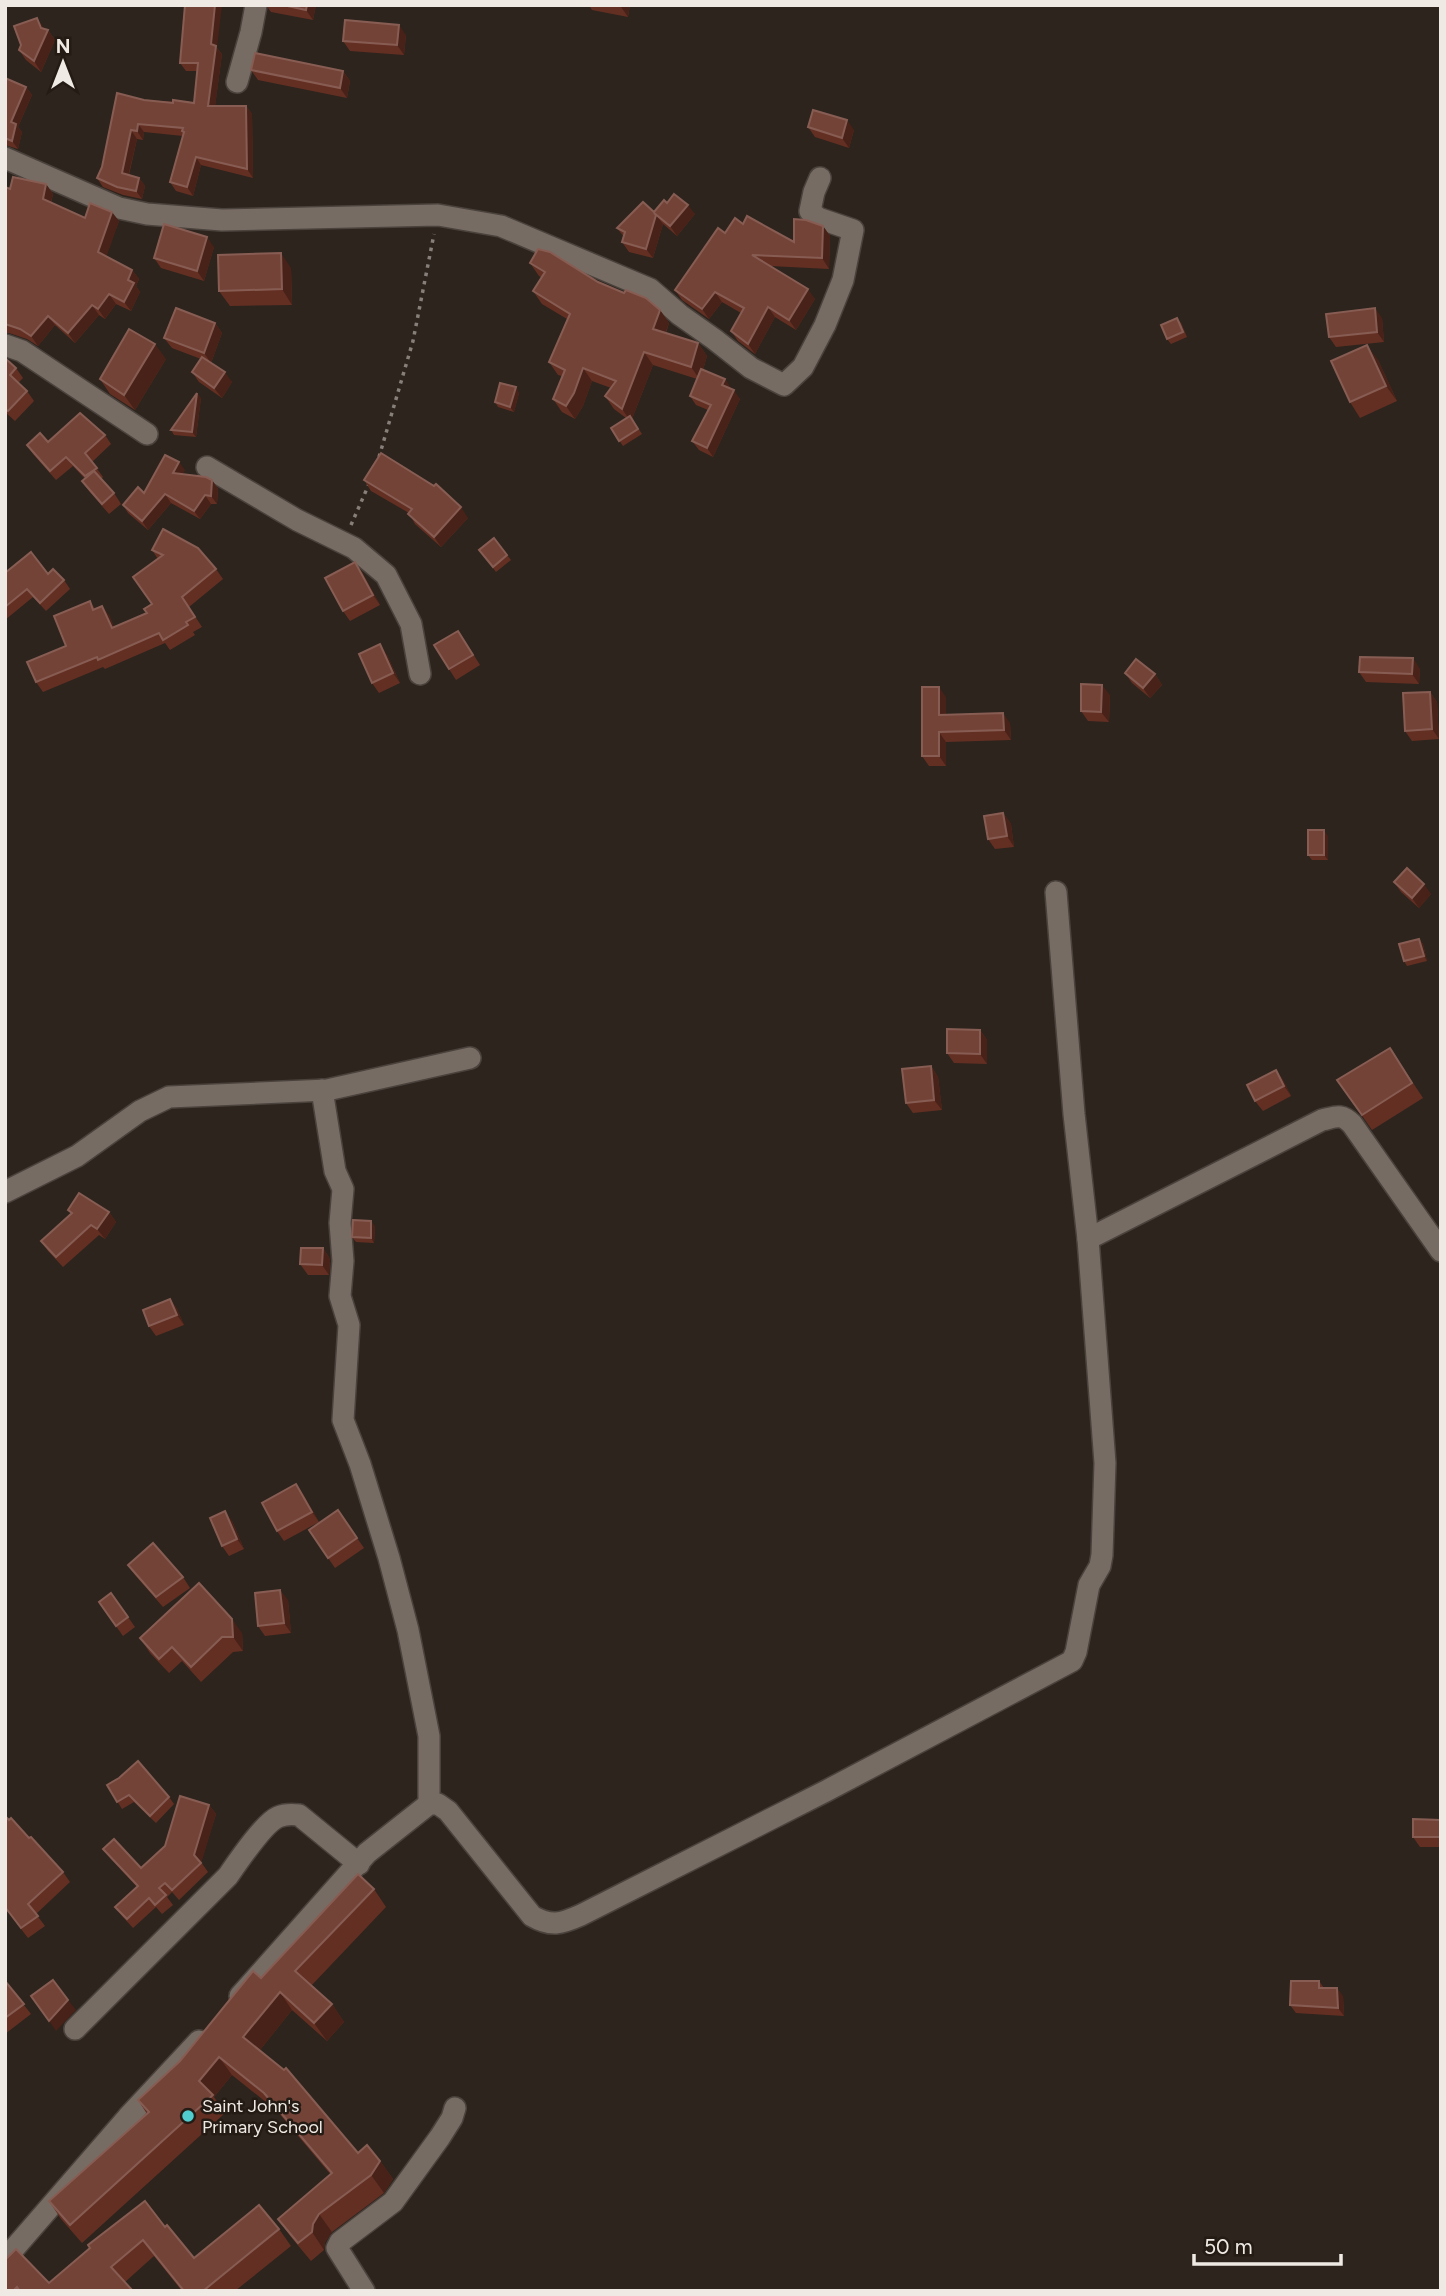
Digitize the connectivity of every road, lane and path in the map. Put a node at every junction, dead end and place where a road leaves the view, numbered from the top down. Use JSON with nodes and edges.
{"nodes":[{"id":1,"x":256,"y":5,"type":"edge"},
{"id":2,"x":237,"y":82,"type":"dead end"},
{"id":3,"x":5,"y":159,"type":"edge"},
{"id":4,"x":820,"y":178,"type":"dead end"},
{"id":5,"x":438,"y":215,"type":"junction"},
{"id":6,"x":5,"y":345,"type":"edge"},
{"id":7,"x":147,"y":435,"type":"dead end"},
{"id":8,"x":379,"y":457,"type":"edge"},
{"id":9,"x":206,"y":467,"type":"dead end"},
{"id":10,"x":371,"y":480,"type":"edge"},
{"id":11,"x":343,"y":543,"type":"junction"},
{"id":12,"x":420,"y":674,"type":"dead end"},
{"id":13,"x":1056,"y":892,"type":"dead end"},
{"id":14,"x":470,"y":1058,"type":"dead end"},
{"id":15,"x":322,"y":1090,"type":"junction"},
{"id":16,"x":5,"y":1192,"type":"edge"},
{"id":17,"x":1088,"y":1239,"type":"junction"},
{"id":18,"x":1441,"y":1251,"type":"edge"},
{"id":19,"x":429,"y":1804,"type":"junction"},
{"id":20,"x":359,"y":1864,"type":"junction"},
{"id":21,"x":230,"y":2008,"type":"edge"},
{"id":22,"x":211,"y":2028,"type":"edge"},
{"id":23,"x":75,"y":2029,"type":"dead end"},
{"id":24,"x":455,"y":2108,"type":"dead end"},
{"id":25,"x":5,"y":2259,"type":"edge"},
{"id":26,"x":364,"y":2291,"type":"edge"}],
"edges":[{"from":1,"to":2,"type":"street"},
{"from":3,"to":5,"type":"street"},
{"from":4,"to":5,"type":"street"},
{"from":5,"to":8,"type":"path"},
{"from":6,"to":7,"type":"street"},
{"from":9,"to":11,"type":"street"},
{"from":10,"to":11,"type":"path"},
{"from":11,"to":12,"type":"street"},
{"from":13,"to":17,"type":"street"},
{"from":14,"to":15,"type":"street"},
{"from":15,"to":16,"type":"street"},
{"from":15,"to":19,"type":"street"},
{"from":17,"to":18,"type":"street"},
{"from":17,"to":19,"type":"street"},
{"from":19,"to":20,"type":"street"},
{"from":20,"to":21,"type":"street"},
{"from":20,"to":23,"type":"street"},
{"from":22,"to":25,"type":"street"},
{"from":24,"to":26,"type":"street"}]}
